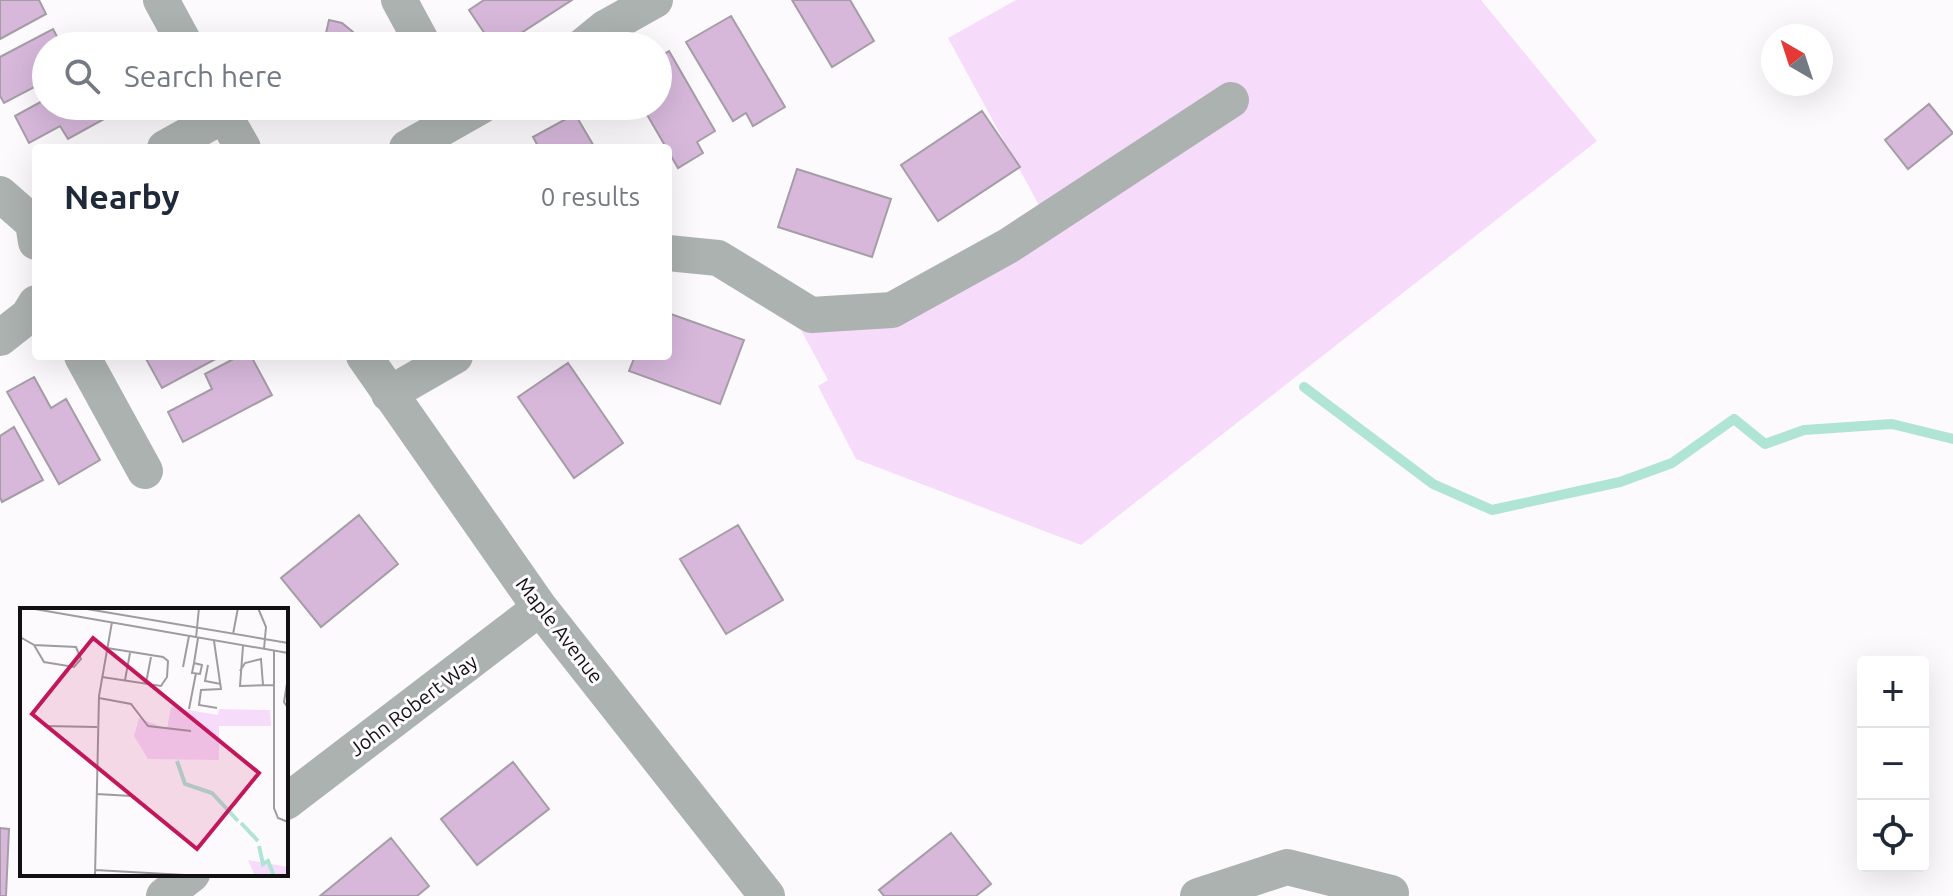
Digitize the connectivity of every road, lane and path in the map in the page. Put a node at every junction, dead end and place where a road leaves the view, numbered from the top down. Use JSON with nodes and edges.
{"nodes":[{"id":1,"x":161,"y":0,"type":"edge"},
{"id":2,"x":399,"y":0,"type":"edge"},
{"id":3,"x":638,"y":4,"type":"edge"},
{"id":4,"x":178,"y":32,"type":"edge"},
{"id":5,"x":416,"y":32,"type":"edge"},
{"id":6,"x":600,"y":32,"type":"edge"},
{"id":7,"x":1231,"y":100,"type":"dead end"},
{"id":8,"x":206,"y":120,"type":"edge"},
{"id":9,"x":227,"y":120,"type":"edge"},
{"id":10,"x":450,"y":120,"type":"edge"},
{"id":11,"x":171,"y":144,"type":"edge"},
{"id":12,"x":241,"y":144,"type":"edge"},
{"id":13,"x":413,"y":144,"type":"edge"},
{"id":14,"x":0,"y":194,"type":"edge"},
{"id":15,"x":32,"y":226,"type":"edge"},
{"id":16,"x":672,"y":253,"type":"edge"},
{"id":17,"x":32,"y":313,"type":"edge"},
{"id":18,"x":0,"y":338,"type":"edge"},
{"id":19,"x":84,"y":360,"type":"edge"},
{"id":20,"x":367,"y":360,"type":"edge"},
{"id":21,"x":448,"y":360,"type":"edge"},
{"id":22,"x":389,"y":394,"type":"junction"},
{"id":23,"x":145,"y":471,"type":"dead end"},
{"id":24,"x":540,"y":608,"type":"junction"},
{"id":25,"x":288,"y":800,"type":"edge"},
{"id":26,"x":189,"y":876,"type":"edge"},
{"id":27,"x":1391,"y":893,"type":"dead end"},
{"id":28,"x":164,"y":896,"type":"edge"},
{"id":29,"x":767,"y":896,"type":"edge"},
{"id":30,"x":1198,"y":896,"type":"edge"}],
"edges":[{"from":1,"to":4,"type":"street"},
{"from":2,"to":5,"type":"street"},
{"from":3,"to":6,"type":"street"},
{"from":7,"to":16,"type":"street"},
{"from":8,"to":11,"type":"street"},
{"from":9,"to":12,"type":"street"},
{"from":10,"to":13,"type":"street"},
{"from":14,"to":15,"type":"street"},
{"from":17,"to":18,"type":"street"},
{"from":19,"to":23,"type":"street"},
{"from":20,"to":22,"type":"street","name":"Maple Avenue"},
{"from":21,"to":22,"type":"street"},
{"from":22,"to":24,"type":"street","name":"Maple Avenue"},
{"from":24,"to":25,"type":"street","name":"John Robert Way"},
{"from":24,"to":29,"type":"street","name":"Maple Avenue"},
{"from":26,"to":28,"type":"street"},
{"from":27,"to":30,"type":"street"}]}
